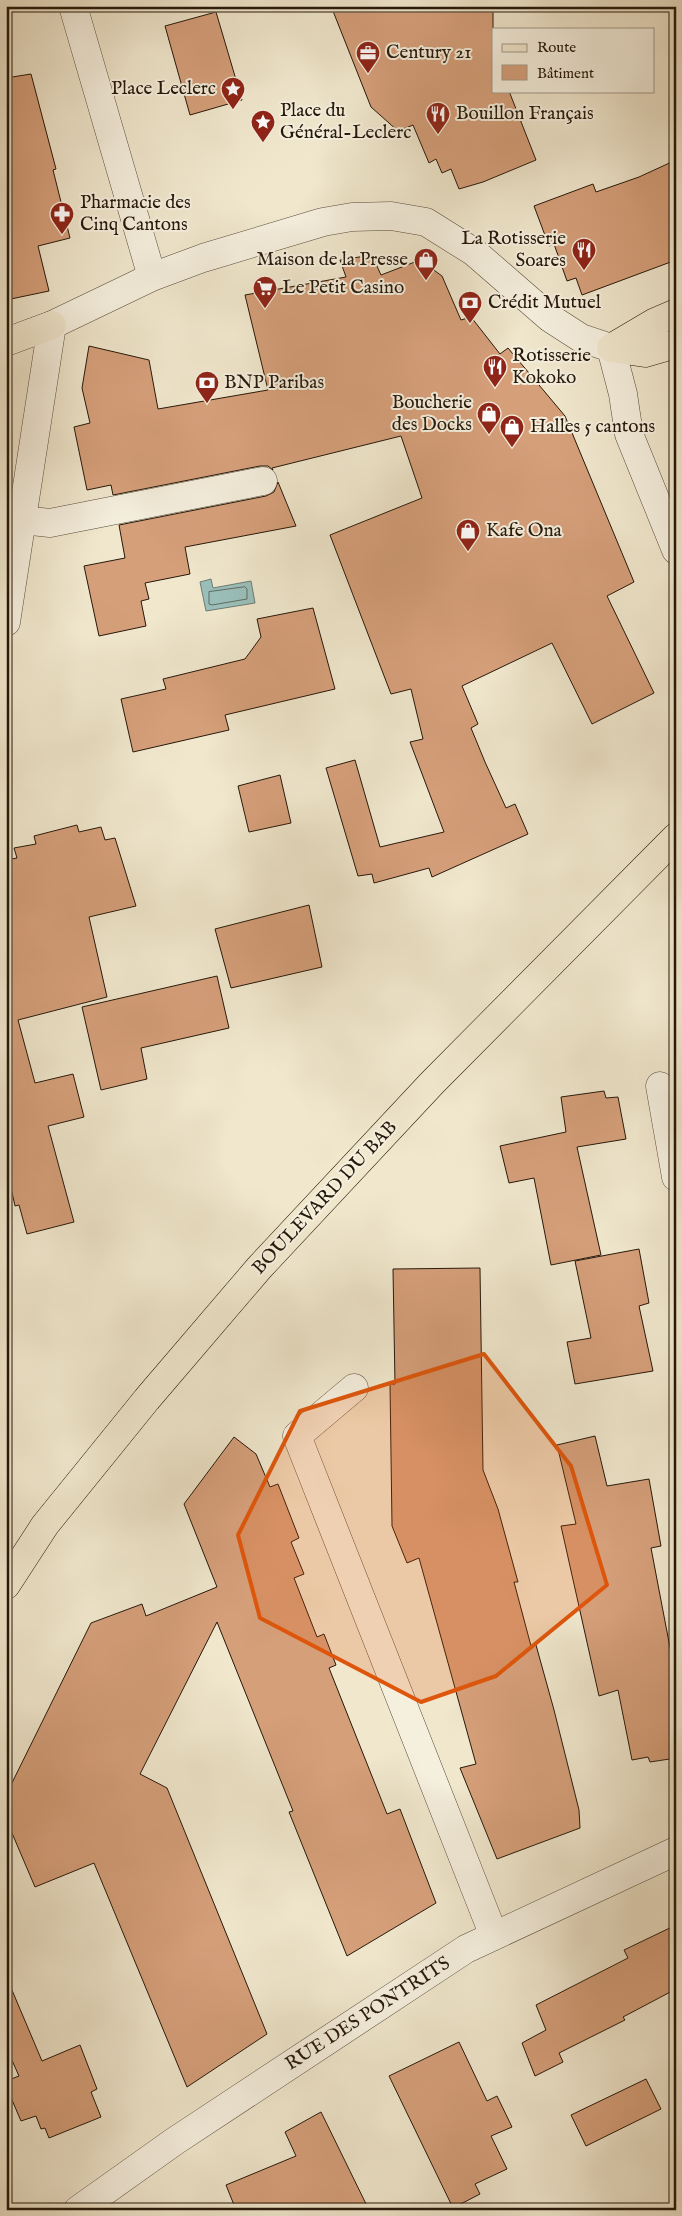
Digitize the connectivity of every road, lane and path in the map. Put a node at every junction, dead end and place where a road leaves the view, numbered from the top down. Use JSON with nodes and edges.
{"nodes":[{"id":1,"x":73,"y":6,"type":"edge"},
{"id":2,"x":152,"y":277,"type":"junction"},
{"id":3,"x":676,"y":313,"type":"edge"},
{"id":4,"x":52,"y":325,"type":"junction"},
{"id":5,"x":6,"y":342,"type":"edge"},
{"id":6,"x":675,"y":344,"type":"edge"},
{"id":7,"x":611,"y":348,"type":"junction"},
{"id":8,"x":263,"y":481,"type":"dead end"},
{"id":9,"x":22,"y":520,"type":"junction"},
{"id":10,"x":676,"y":550,"type":"edge"},
{"id":11,"x":6,"y":622,"type":"edge"},
{"id":12,"x":676,"y":837,"type":"edge"},
{"id":13,"x":660,"y":1086,"type":"dead end"},
{"id":14,"x":676,"y":1177,"type":"edge"},
{"id":15,"x":354,"y":1388,"type":"dead end"},
{"id":16,"x":6,"y":1586,"type":"edge"},
{"id":17,"x":676,"y":1851,"type":"edge"},
{"id":18,"x":494,"y":1936,"type":"junction"},
{"id":19,"x":78,"y":2210,"type":"edge"}],
"edges":[{"from":1,"to":2,"type":"street"},
{"from":2,"to":4,"type":"street"},
{"from":2,"to":7,"type":"street"},
{"from":3,"to":7,"type":"main road"},
{"from":4,"to":5,"type":"main road"},
{"from":4,"to":9,"type":"street"},
{"from":6,"to":7,"type":"main road"},
{"from":7,"to":10,"type":"street"},
{"from":8,"to":9,"type":"street"},
{"from":9,"to":11,"type":"street"},
{"from":12,"to":16,"type":"main road","name":"BOULEVARD DU BAB"},
{"from":13,"to":14,"type":"street"},
{"from":15,"to":18,"type":"street"},
{"from":17,"to":18,"type":"street","name":"RUE DES PONTRITS"},
{"from":18,"to":19,"type":"street","name":"RUE DES PONTRITS"}]}
